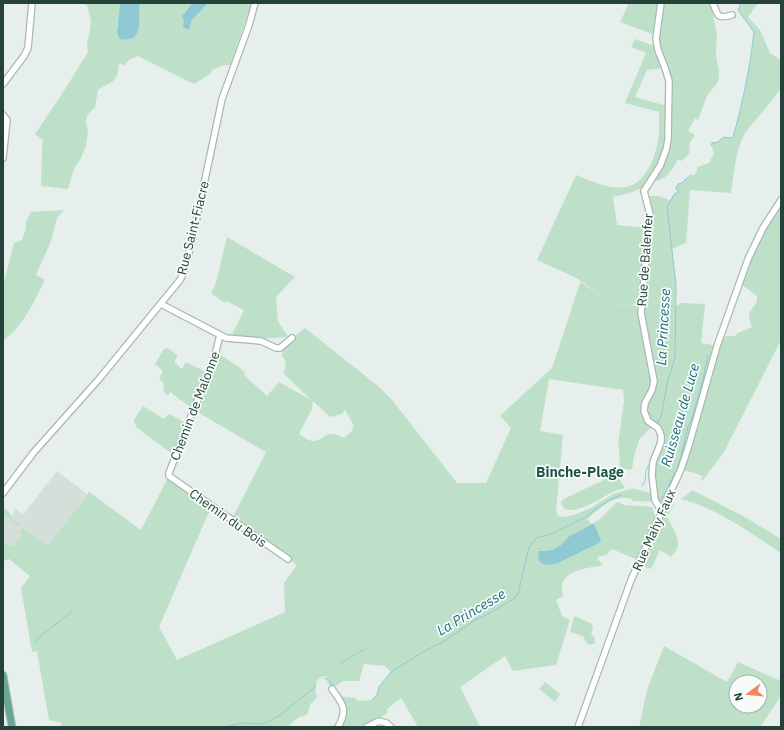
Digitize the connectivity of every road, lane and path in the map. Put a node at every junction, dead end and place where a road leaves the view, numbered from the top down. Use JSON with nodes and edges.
{"nodes":[{"id":1,"x":32,"y":3,"type":"edge"},
{"id":2,"x":255,"y":3,"type":"edge"},
{"id":3,"x":661,"y":3,"type":"edge"},
{"id":4,"x":713,"y":3,"type":"edge"},
{"id":5,"x":732,"y":15,"type":"dead end"},
{"id":6,"x":3,"y":84,"type":"edge"},
{"id":7,"x":3,"y":115,"type":"edge"},
{"id":8,"x":3,"y":158,"type":"edge"},
{"id":9,"x":781,"y":200,"type":"edge"},
{"id":10,"x":161,"y":304,"type":"junction"},
{"id":11,"x":220,"y":336,"type":"junction"},
{"id":12,"x":292,"y":338,"type":"dead end"},
{"id":13,"x":169,"y":476,"type":"joint"},
{"id":14,"x":3,"y":493,"type":"edge"},
{"id":15,"x":662,"y":512,"type":"junction"},
{"id":16,"x":288,"y":559,"type":"dead end"},
{"id":17,"x":3,"y":675,"type":"edge"},
{"id":18,"x":332,"y":688,"type":"dead end"},
{"id":19,"x":12,"y":727,"type":"edge"},
{"id":20,"x":338,"y":727,"type":"edge"},
{"id":21,"x":367,"y":727,"type":"edge"},
{"id":22,"x":391,"y":727,"type":"edge"},
{"id":23,"x":578,"y":727,"type":"edge"}],
"edges":[{"from":1,"to":6,"type":"street"},
{"from":2,"to":10,"type":"street","name":"Rue Saint-Fiacre"},
{"from":3,"to":15,"type":"street","name":"Rue de Balenfer"},
{"from":4,"to":5,"type":"street"},
{"from":7,"to":8,"type":"street"},
{"from":9,"to":15,"type":"street","name":"Rue Mahy Faux"},
{"from":10,"to":11,"type":"street"},
{"from":10,"to":14,"type":"street","name":"Rue Saint-Fiacre"},
{"from":11,"to":12,"type":"street"},
{"from":11,"to":13,"type":"street","name":"Chemin de Malonne"},
{"from":13,"to":16,"type":"street","name":"Chemin du Bois"},
{"from":15,"to":23,"type":"street","name":"Rue Mahy Faux"},
{"from":17,"to":19,"type":"main road"},
{"from":18,"to":20,"type":"street"},
{"from":21,"to":22,"type":"street"}]}
